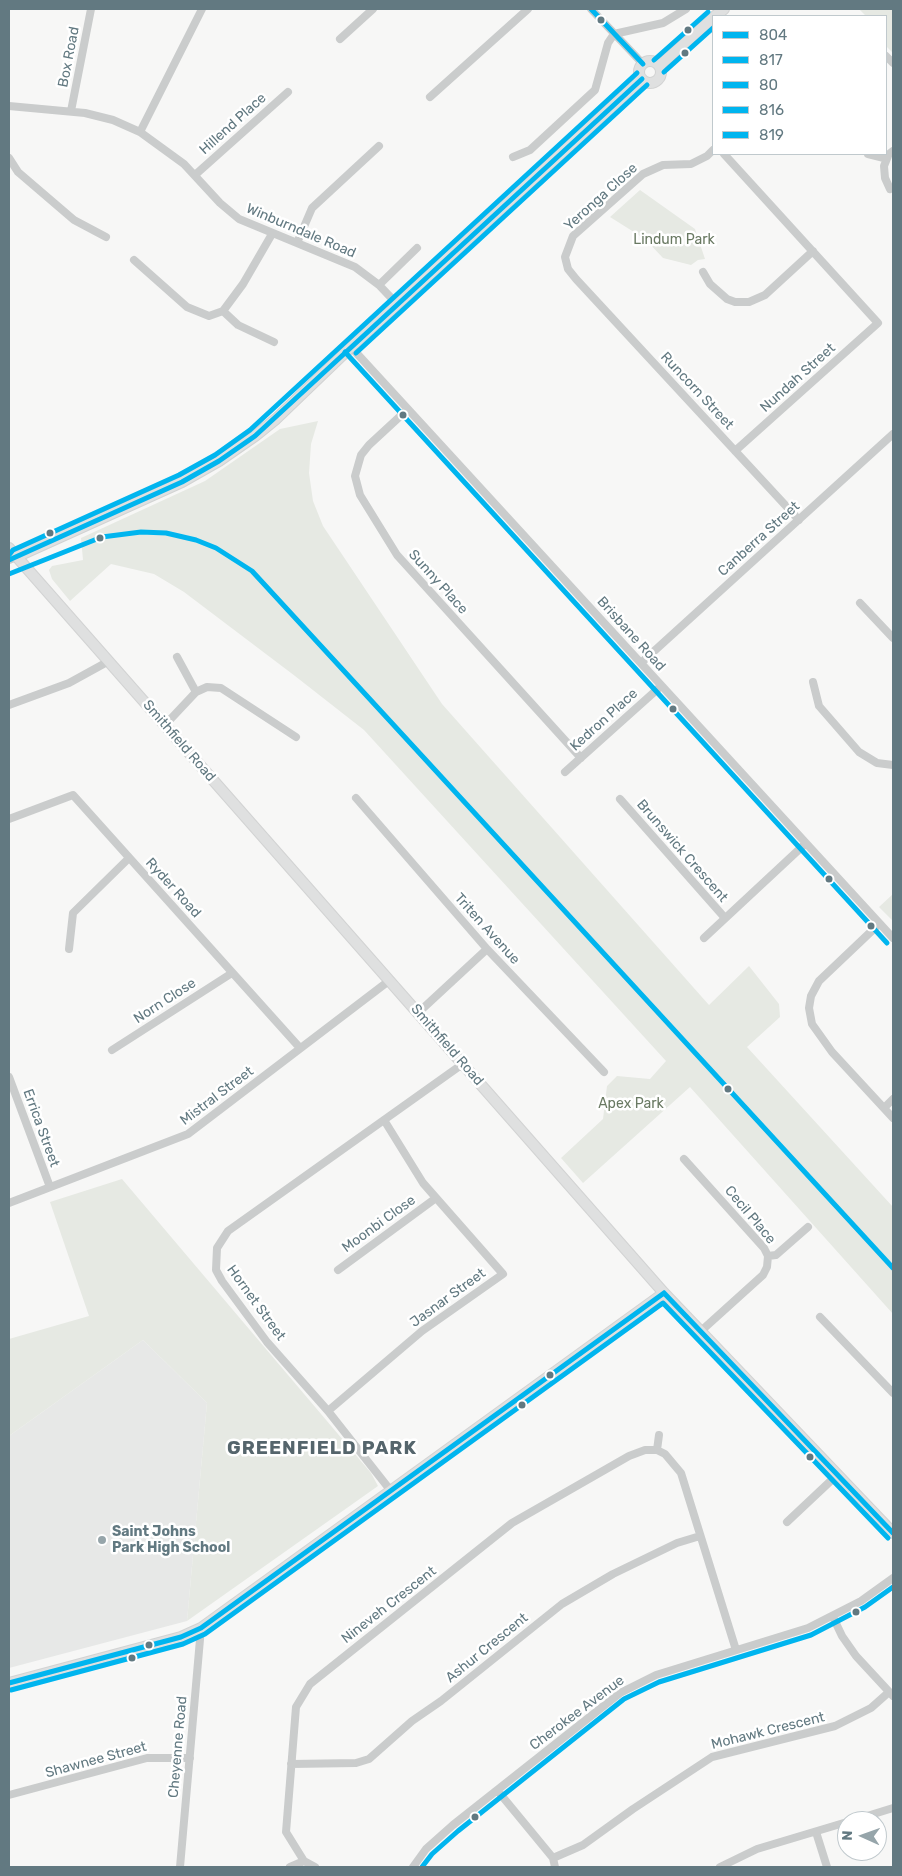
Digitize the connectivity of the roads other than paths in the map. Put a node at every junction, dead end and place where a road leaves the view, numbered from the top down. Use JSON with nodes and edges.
{"nodes":[{"id":1,"x":91,"y":9,"type":"edge"},
{"id":2,"x":202,"y":9,"type":"edge"},
{"id":3,"x":373,"y":9,"type":"edge"},
{"id":4,"x":528,"y":9,"type":"edge"},
{"id":5,"x":591,"y":9,"type":"edge"},
{"id":6,"x":686,"y":9,"type":"edge"},
{"id":7,"x":712,"y":19,"type":"edge"},
{"id":8,"x":614,"y":34,"type":"junction"},
{"id":9,"x":340,"y":39,"type":"dead end"},
{"id":10,"x":643,"y":64,"type":"junction"},
{"id":11,"x":659,"y":66,"type":"junction"},
{"id":12,"x":642,"y":79,"type":"junction"},
{"id":13,"x":288,"y":92,"type":"dead end"},
{"id":14,"x":430,"y":97,"type":"dead end"},
{"id":15,"x":9,"y":108,"type":"edge"},
{"id":16,"x":71,"y":111,"type":"junction"},
{"id":17,"x":140,"y":132,"type":"junction"},
{"id":18,"x":379,"y":146,"type":"dead end"},
{"id":19,"x":712,"y":151,"type":"edge"},
{"id":20,"x":891,"y":154,"type":"edge"},
{"id":21,"x":725,"y":155,"type":"edge"},
{"id":22,"x":871,"y":155,"type":"edge"},
{"id":23,"x":513,"y":157,"type":"dead end"},
{"id":24,"x":9,"y":158,"type":"edge"},
{"id":25,"x":195,"y":175,"type":"junction"},
{"id":26,"x":890,"y":189,"type":"dead end"},
{"id":27,"x":272,"y":234,"type":"junction"},
{"id":28,"x":106,"y":236,"type":"dead end"},
{"id":29,"x":297,"y":243,"type":"junction"},
{"id":30,"x":417,"y":248,"type":"dead end"},
{"id":31,"x":813,"y":251,"type":"junction"},
{"id":32,"x":134,"y":260,"type":"dead end"},
{"id":33,"x":704,"y":272,"type":"dead end"},
{"id":34,"x":576,"y":279,"type":"joint"},
{"id":35,"x":379,"y":285,"type":"junction"},
{"id":36,"x":397,"y":304,"type":"junction"},
{"id":37,"x":223,"y":311,"type":"junction"},
{"id":38,"x":274,"y":342,"type":"dead end"},
{"id":39,"x":351,"y":347,"type":"junction"},
{"id":40,"x":408,"y":409,"type":"junction"},
{"id":41,"x":893,"y":434,"type":"edge"},
{"id":42,"x":736,"y":451,"type":"junction"},
{"id":43,"x":798,"y":520,"type":"junction"},
{"id":44,"x":9,"y":548,"type":"edge"},
{"id":45,"x":12,"y":559,"type":"edge"},
{"id":46,"x":860,"y":603,"type":"dead end"},
{"id":47,"x":893,"y":638,"type":"edge"},
{"id":48,"x":177,"y":657,"type":"dead end"},
{"id":49,"x":109,"y":661,"type":"junction"},
{"id":50,"x":641,"y":663,"type":"junction"},
{"id":51,"x":813,"y":682,"type":"dead end"},
{"id":52,"x":661,"y":686,"type":"junction"},
{"id":53,"x":196,"y":692,"type":"junction"},
{"id":54,"x":9,"y":705,"type":"edge"},
{"id":55,"x":165,"y":725,"type":"junction"},
{"id":56,"x":296,"y":737,"type":"dead end"},
{"id":57,"x":581,"y":758,"type":"junction"},
{"id":58,"x":893,"y":765,"type":"edge"},
{"id":59,"x":565,"y":772,"type":"dead end"},
{"id":60,"x":356,"y":798,"type":"dead end"},
{"id":61,"x":620,"y":799,"type":"dead end"},
{"id":62,"x":9,"y":819,"type":"edge"},
{"id":63,"x":805,"y":844,"type":"junction"},
{"id":64,"x":129,"y":858,"type":"junction"},
{"id":65,"x":725,"y":918,"type":"junction"},
{"id":66,"x":879,"y":924,"type":"junction"},
{"id":67,"x":704,"y":938,"type":"dead end"},
{"id":68,"x":893,"y":938,"type":"edge"},
{"id":69,"x":69,"y":949,"type":"dead end"},
{"id":70,"x":487,"y":949,"type":"junction"},
{"id":71,"x":232,"y":973,"type":"junction"},
{"id":72,"x":390,"y":980,"type":"junction"},
{"id":73,"x":419,"y":1012,"type":"junction"},
{"id":74,"x":300,"y":1048,"type":"junction"},
{"id":75,"x":112,"y":1050,"type":"dead end"},
{"id":76,"x":464,"y":1063,"type":"junction"},
{"id":77,"x":604,"y":1072,"type":"dead end"},
{"id":78,"x":9,"y":1077,"type":"edge"},
{"id":79,"x":893,"y":1099,"type":"edge"},
{"id":80,"x":884,"y":1108,"type":"junction"},
{"id":81,"x":893,"y":1118,"type":"edge"},
{"id":82,"x":384,"y":1120,"type":"junction"},
{"id":83,"x":684,"y":1159,"type":"dead end"},
{"id":84,"x":50,"y":1187,"type":"junction"},
{"id":85,"x":436,"y":1198,"type":"junction"},
{"id":86,"x":9,"y":1203,"type":"edge"},
{"id":87,"x":808,"y":1226,"type":"dead end"},
{"id":88,"x":768,"y":1256,"type":"junction"},
{"id":89,"x":338,"y":1270,"type":"dead end"},
{"id":90,"x":664,"y":1293,"type":"junction"},
{"id":91,"x":820,"y":1317,"type":"dead end"},
{"id":92,"x":701,"y":1331,"type":"junction"},
{"id":93,"x":893,"y":1393,"type":"edge"},
{"id":94,"x":328,"y":1411,"type":"junction"},
{"id":95,"x":659,"y":1435,"type":"dead end"},
{"id":96,"x":657,"y":1450,"type":"junction"},
{"id":97,"x":837,"y":1475,"type":"junction"},
{"id":98,"x":391,"y":1491,"type":"junction"},
{"id":99,"x":787,"y":1522,"type":"dead end"},
{"id":100,"x":893,"y":1534,"type":"edge"},
{"id":101,"x":700,"y":1536,"type":"junction"},
{"id":102,"x":893,"y":1578,"type":"edge"},
{"id":103,"x":833,"y":1617,"type":"junction"},
{"id":104,"x":201,"y":1628,"type":"junction"},
{"id":105,"x":736,"y":1650,"type":"junction"},
{"id":106,"x":9,"y":1683,"type":"edge"},
{"id":107,"x":891,"y":1694,"type":"edge"},
{"id":108,"x":190,"y":1758,"type":"junction"},
{"id":109,"x":291,"y":1764,"type":"junction"},
{"id":110,"x":497,"y":1790,"type":"junction"},
{"id":111,"x":9,"y":1795,"type":"edge"},
{"id":112,"x":837,"y":1825,"type":"edge"},
{"id":113,"x":816,"y":1832,"type":"junction"},
{"id":114,"x":553,"y":1858,"type":"junction"},
{"id":115,"x":304,"y":1861,"type":"junction"},
{"id":116,"x":180,"y":1867,"type":"edge"},
{"id":117,"x":290,"y":1867,"type":"edge"},
{"id":118,"x":315,"y":1867,"type":"edge"},
{"id":119,"x":413,"y":1867,"type":"edge"},
{"id":120,"x":555,"y":1867,"type":"edge"},
{"id":121,"x":720,"y":1867,"type":"edge"},
{"id":122,"x":827,"y":1867,"type":"edge"}],
"edges":[{"from":1,"to":16,"type":"street","name":"Box Road"},
{"from":2,"to":17,"type":"street"},
{"from":3,"to":9,"type":"street"},
{"from":4,"to":14,"type":"street"},
{"from":5,"to":8,"type":"street"},
{"from":6,"to":8,"type":"street"},
{"from":7,"to":11,"type":"main road"},
{"from":8,"to":10,"type":"street"},
{"from":8,"to":23,"type":"street"},
{"from":10,"to":11,"type":"main road"},
{"from":10,"to":12,"type":"main road"},
{"from":11,"to":12,"type":"main road"},
{"from":12,"to":36,"type":"main road"},
{"from":13,"to":25,"type":"street","name":"Hillend Place"},
{"from":15,"to":16,"type":"street","name":"Winburndale Road"},
{"from":16,"to":17,"type":"street","name":"Winburndale Road"},
{"from":17,"to":25,"type":"street","name":"Winburndale Road"},
{"from":18,"to":29,"type":"street"},
{"from":19,"to":34,"type":"street","name":"Yeronga Close"},
{"from":20,"to":22,"type":"street"},
{"from":20,"to":26,"type":"street"},
{"from":21,"to":31,"type":"street"},
{"from":24,"to":28,"type":"street"},
{"from":25,"to":27,"type":"street","name":"Winburndale Road"},
{"from":27,"to":29,"type":"street","name":"Winburndale Road"},
{"from":27,"to":37,"type":"street"},
{"from":29,"to":35,"type":"street","name":"Winburndale Road"},
{"from":30,"to":35,"type":"street"},
{"from":31,"to":33,"type":"street"},
{"from":31,"to":42,"type":"street","name":"Nundah Street"},
{"from":32,"to":37,"type":"street"},
{"from":34,"to":42,"type":"street","name":"Runcorn Street"},
{"from":35,"to":36,"type":"street","name":"Winburndale Road"},
{"from":36,"to":39,"type":"main road"},
{"from":37,"to":38,"type":"street"},
{"from":39,"to":40,"type":"street","name":"Brisbane Road"},
{"from":39,"to":45,"type":"main road"},
{"from":40,"to":50,"type":"street","name":"Brisbane Road"},
{"from":40,"to":57,"type":"street","name":"Sunny Place"},
{"from":41,"to":43,"type":"street","name":"Canberra Street"},
{"from":42,"to":43,"type":"street","name":"Runcorn Street"},
{"from":43,"to":50,"type":"street","name":"Canberra Street"},
{"from":44,"to":45,"type":"main road","name":"Smithfield Road"},
{"from":45,"to":49,"type":"main road","name":"Smithfield Road"},
{"from":46,"to":47,"type":"street"},
{"from":48,"to":53,"type":"street"},
{"from":49,"to":54,"type":"street"},
{"from":49,"to":55,"type":"main road","name":"Smithfield Road"},
{"from":50,"to":52,"type":"street","name":"Brisbane Road"},
{"from":51,"to":58,"type":"street"},
{"from":52,"to":57,"type":"street","name":"Kedron Place"},
{"from":52,"to":63,"type":"street","name":"Brisbane Road"},
{"from":53,"to":55,"type":"street"},
{"from":53,"to":56,"type":"street"},
{"from":55,"to":72,"type":"main road","name":"Smithfield Road"},
{"from":57,"to":59,"type":"street","name":"Kedron Place"},
{"from":60,"to":70,"type":"street","name":"Triten Avenue"},
{"from":61,"to":65,"type":"street","name":"Brunswick Crescent"},
{"from":62,"to":64,"type":"street","name":"Ryder Road"},
{"from":63,"to":65,"type":"street","name":"Brunswick Crescent"},
{"from":63,"to":66,"type":"street","name":"Brisbane Road"},
{"from":64,"to":69,"type":"street"},
{"from":64,"to":71,"type":"street","name":"Ryder Road"},
{"from":65,"to":67,"type":"street","name":"Brunswick Crescent"},
{"from":66,"to":68,"type":"street","name":"Brisbane Road"},
{"from":66,"to":80,"type":"street"},
{"from":70,"to":73,"type":"street"},
{"from":70,"to":77,"type":"street","name":"Triten Avenue"},
{"from":71,"to":74,"type":"street","name":"Ryder Road"},
{"from":71,"to":75,"type":"street","name":"Norn Close"},
{"from":72,"to":73,"type":"main road","name":"Smithfield Road"},
{"from":72,"to":74,"type":"street","name":"Mistral Street"},
{"from":73,"to":76,"type":"main road","name":"Smithfield Road"},
{"from":74,"to":84,"type":"street","name":"Mistral Street"},
{"from":76,"to":82,"type":"street","name":"Hornet Street"},
{"from":76,"to":90,"type":"main road","name":"Smithfield Road"},
{"from":78,"to":84,"type":"street","name":"Errica Street"},
{"from":79,"to":80,"type":"street"},
{"from":80,"to":81,"type":"street"},
{"from":82,"to":85,"type":"street","name":"Jasnar Street"},
{"from":82,"to":94,"type":"street","name":"Hornet Street"},
{"from":83,"to":88,"type":"street","name":"Cecil Place"},
{"from":84,"to":86,"type":"street","name":"Mistral Street"},
{"from":85,"to":89,"type":"street","name":"Moonbi Close"},
{"from":85,"to":94,"type":"street","name":"Jasnar Street"},
{"from":87,"to":88,"type":"street"},
{"from":88,"to":92,"type":"street","name":"Cecil Place"},
{"from":90,"to":92,"type":"main road","name":"Smithfield Road"},
{"from":90,"to":98,"type":"main road"},
{"from":91,"to":93,"type":"street"},
{"from":92,"to":97,"type":"main road","name":"Smithfield Road"},
{"from":94,"to":98,"type":"street","name":"Hornet Street"},
{"from":95,"to":96,"type":"street"},
{"from":96,"to":101,"type":"street"},
{"from":96,"to":109,"type":"street","name":"Nineveh Crescent"},
{"from":97,"to":99,"type":"street"},
{"from":97,"to":100,"type":"main road","name":"Smithfield Road"},
{"from":98,"to":104,"type":"main road"},
{"from":101,"to":105,"type":"street"},
{"from":101,"to":109,"type":"street","name":"Ashur Crescent"},
{"from":102,"to":103,"type":"street","name":"Cherokee Avenue"},
{"from":103,"to":105,"type":"street","name":"Cherokee Avenue"},
{"from":103,"to":107,"type":"street"},
{"from":104,"to":106,"type":"main road"},
{"from":104,"to":108,"type":"street","name":"Cheyenne Road"},
{"from":105,"to":110,"type":"street","name":"Cherokee Avenue"},
{"from":107,"to":114,"type":"street","name":"Mohawk Crescent"},
{"from":108,"to":111,"type":"street","name":"Shawnee Street"},
{"from":108,"to":116,"type":"street","name":"Cheyenne Road"},
{"from":109,"to":115,"type":"street","name":"Nineveh Crescent"},
{"from":110,"to":114,"type":"street"},
{"from":110,"to":119,"type":"street","name":"Cherokee Avenue"},
{"from":112,"to":113,"type":"street"},
{"from":113,"to":121,"type":"street"},
{"from":113,"to":122,"type":"street"},
{"from":114,"to":120,"type":"street"},
{"from":115,"to":117,"type":"street"},
{"from":115,"to":118,"type":"street","name":"Nineveh Crescent"}]}
